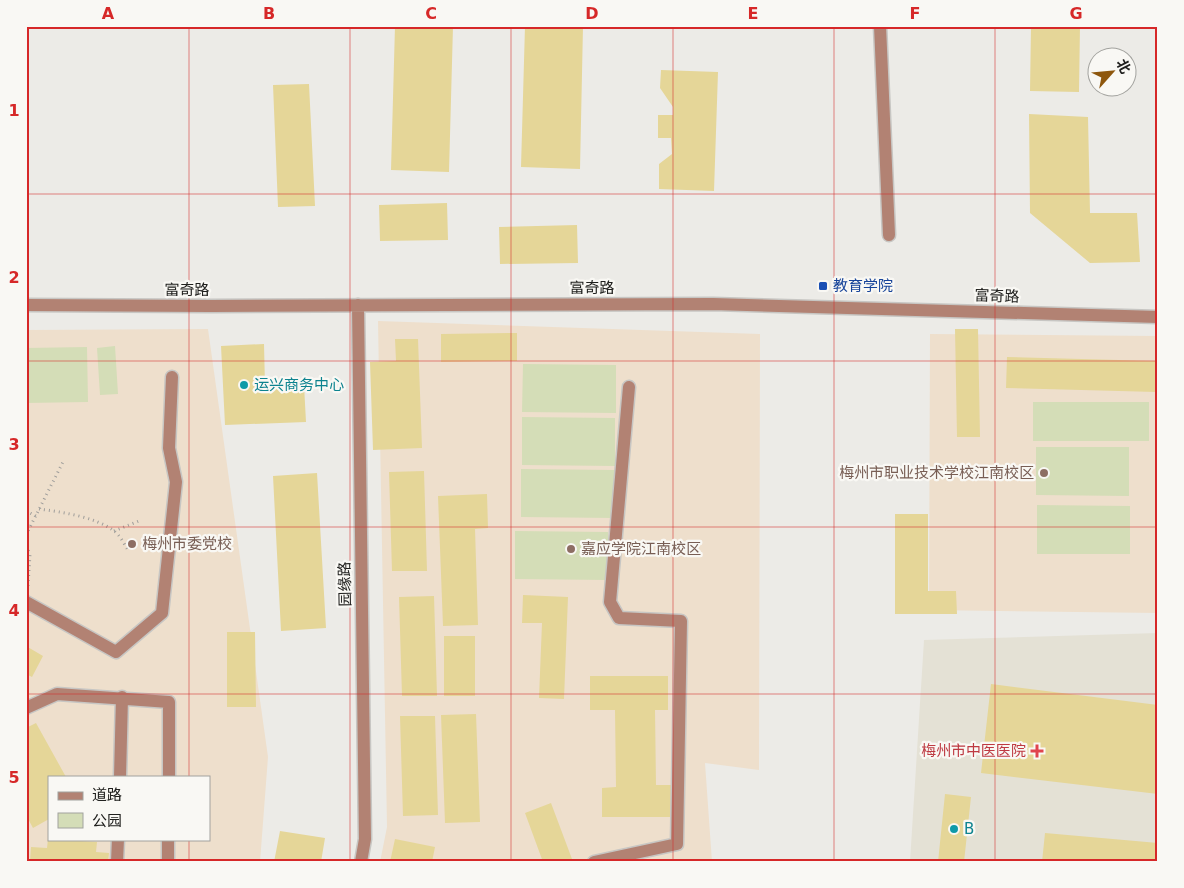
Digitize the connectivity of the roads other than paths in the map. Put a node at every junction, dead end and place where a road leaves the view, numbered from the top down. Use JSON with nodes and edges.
{"nodes":[{"id":1,"x":880,"y":26,"type":"edge"},
{"id":2,"x":889,"y":235,"type":"dead end"},
{"id":3,"x":26,"y":305,"type":"edge"},
{"id":4,"x":358,"y":305,"type":"junction"},
{"id":5,"x":1158,"y":317,"type":"edge"},
{"id":6,"x":172,"y":377,"type":"dead end"},
{"id":7,"x":629,"y":387,"type":"dead end"},
{"id":8,"x":27,"y":596,"type":"edge"},
{"id":9,"x":122,"y":697,"type":"junction"},
{"id":10,"x":26,"y":708,"type":"edge"},
{"id":11,"x":120,"y":776,"type":"edge"},
{"id":12,"x":169,"y":776,"type":"edge"},
{"id":13,"x":118,"y":840,"type":"edge"},
{"id":14,"x":168,"y":840,"type":"edge"},
{"id":15,"x":117,"y":862,"type":"edge"},
{"id":16,"x":168,"y":862,"type":"edge"},
{"id":17,"x":361,"y":862,"type":"edge"},
{"id":18,"x":594,"y":862,"type":"edge"}],
"edges":[{"from":1,"to":2,"type":"street"},
{"from":3,"to":4,"type":"street","name":"富奇路"},
{"from":4,"to":5,"type":"street","name":"富奇路"},
{"from":4,"to":17,"type":"street","name":"园缘路"},
{"from":6,"to":8,"type":"street"},
{"from":7,"to":18,"type":"street"},
{"from":9,"to":10,"type":"street"},
{"from":9,"to":11,"type":"street"},
{"from":9,"to":12,"type":"street"},
{"from":13,"to":15,"type":"street"},
{"from":14,"to":16,"type":"street"}]}
